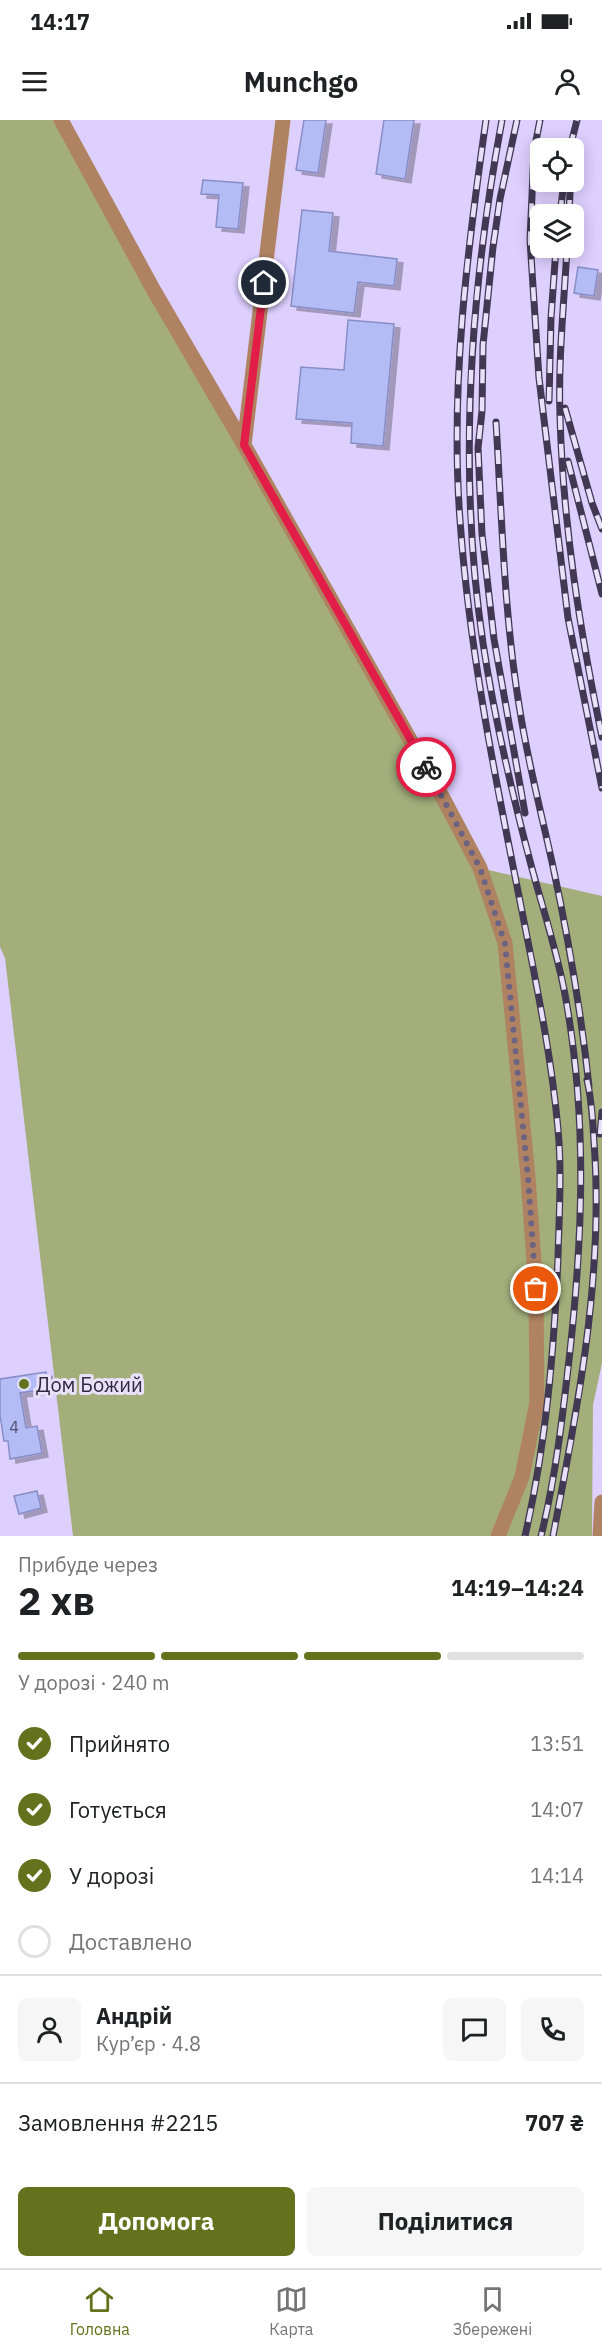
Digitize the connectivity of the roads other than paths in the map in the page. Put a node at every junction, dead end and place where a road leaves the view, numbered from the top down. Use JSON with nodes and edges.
{"nodes":[{"id":1,"x":61,"y":120,"type":"edge"},
{"id":2,"x":284,"y":120,"type":"edge"},
{"id":3,"x":244,"y":445,"type":"junction"},
{"id":4,"x":602,"y":1502,"type":"edge"},
{"id":5,"x":498,"y":1536,"type":"edge"},
{"id":6,"x":600,"y":1536,"type":"edge"}],
"edges":[{"from":1,"to":3,"type":"street"},
{"from":2,"to":3,"type":"street"},
{"from":3,"to":5,"type":"street"},
{"from":4,"to":6,"type":"street"}]}
